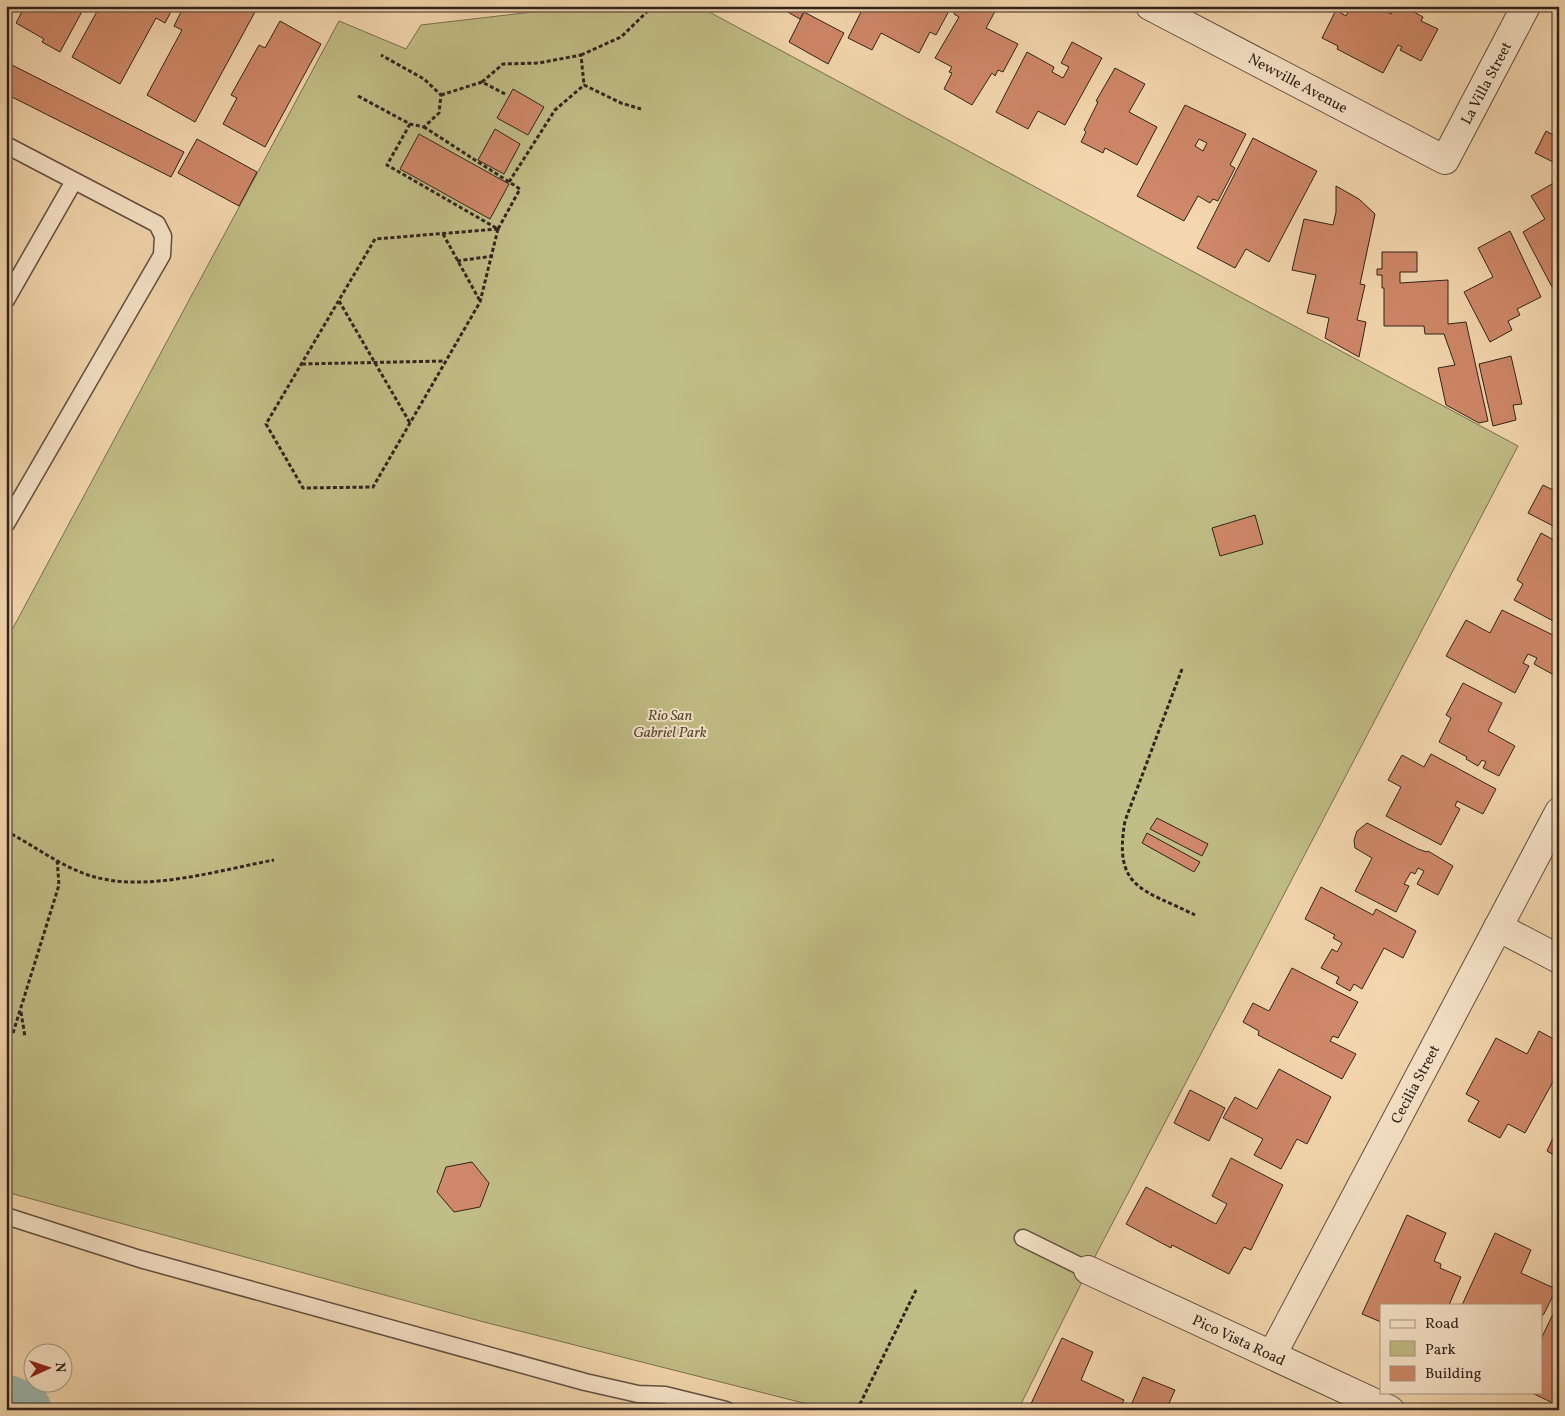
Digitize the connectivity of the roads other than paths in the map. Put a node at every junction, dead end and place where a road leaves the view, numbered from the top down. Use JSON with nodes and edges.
{"nodes":[{"id":1,"x":1150,"y":6,"type":"edge"},
{"id":2,"x":1526,"y":6,"type":"edge"},
{"id":3,"x":6,"y":145,"type":"edge"},
{"id":4,"x":1445,"y":160,"type":"joint"},
{"id":5,"x":74,"y":180,"type":"junction"},
{"id":6,"x":6,"y":300,"type":"edge"},
{"id":7,"x":6,"y":524,"type":"edge"},
{"id":8,"x":1559,"y":812,"type":"edge"},
{"id":9,"x":1498,"y":926,"type":"junction"},
{"id":10,"x":1559,"y":959,"type":"edge"},
{"id":11,"x":6,"y":1216,"type":"edge"},
{"id":12,"x":1023,"y":1238,"type":"dead end"},
{"id":13,"x":1088,"y":1270,"type":"joint"},
{"id":14,"x":1272,"y":1356,"type":"junction"},
{"id":15,"x":726,"y":1410,"type":"edge"},
{"id":16,"x":1390,"y":1410,"type":"edge"}],
"edges":[{"from":1,"to":4,"type":"street","name":"Newville Avenue"},
{"from":2,"to":4,"type":"street","name":"La Villa Street"},
{"from":3,"to":5,"type":"lane"},
{"from":5,"to":6,"type":"lane"},
{"from":5,"to":7,"type":"lane"},
{"from":8,"to":9,"type":"street","name":"Cecilia Street"},
{"from":9,"to":10,"type":"street"},
{"from":9,"to":14,"type":"street","name":"Cecilia Street"},
{"from":11,"to":15,"type":"lane"},
{"from":12,"to":13,"type":"lane"},
{"from":13,"to":14,"type":"street","name":"Pico Vista Road"},
{"from":14,"to":16,"type":"street","name":"Pico Vista Road"}]}
